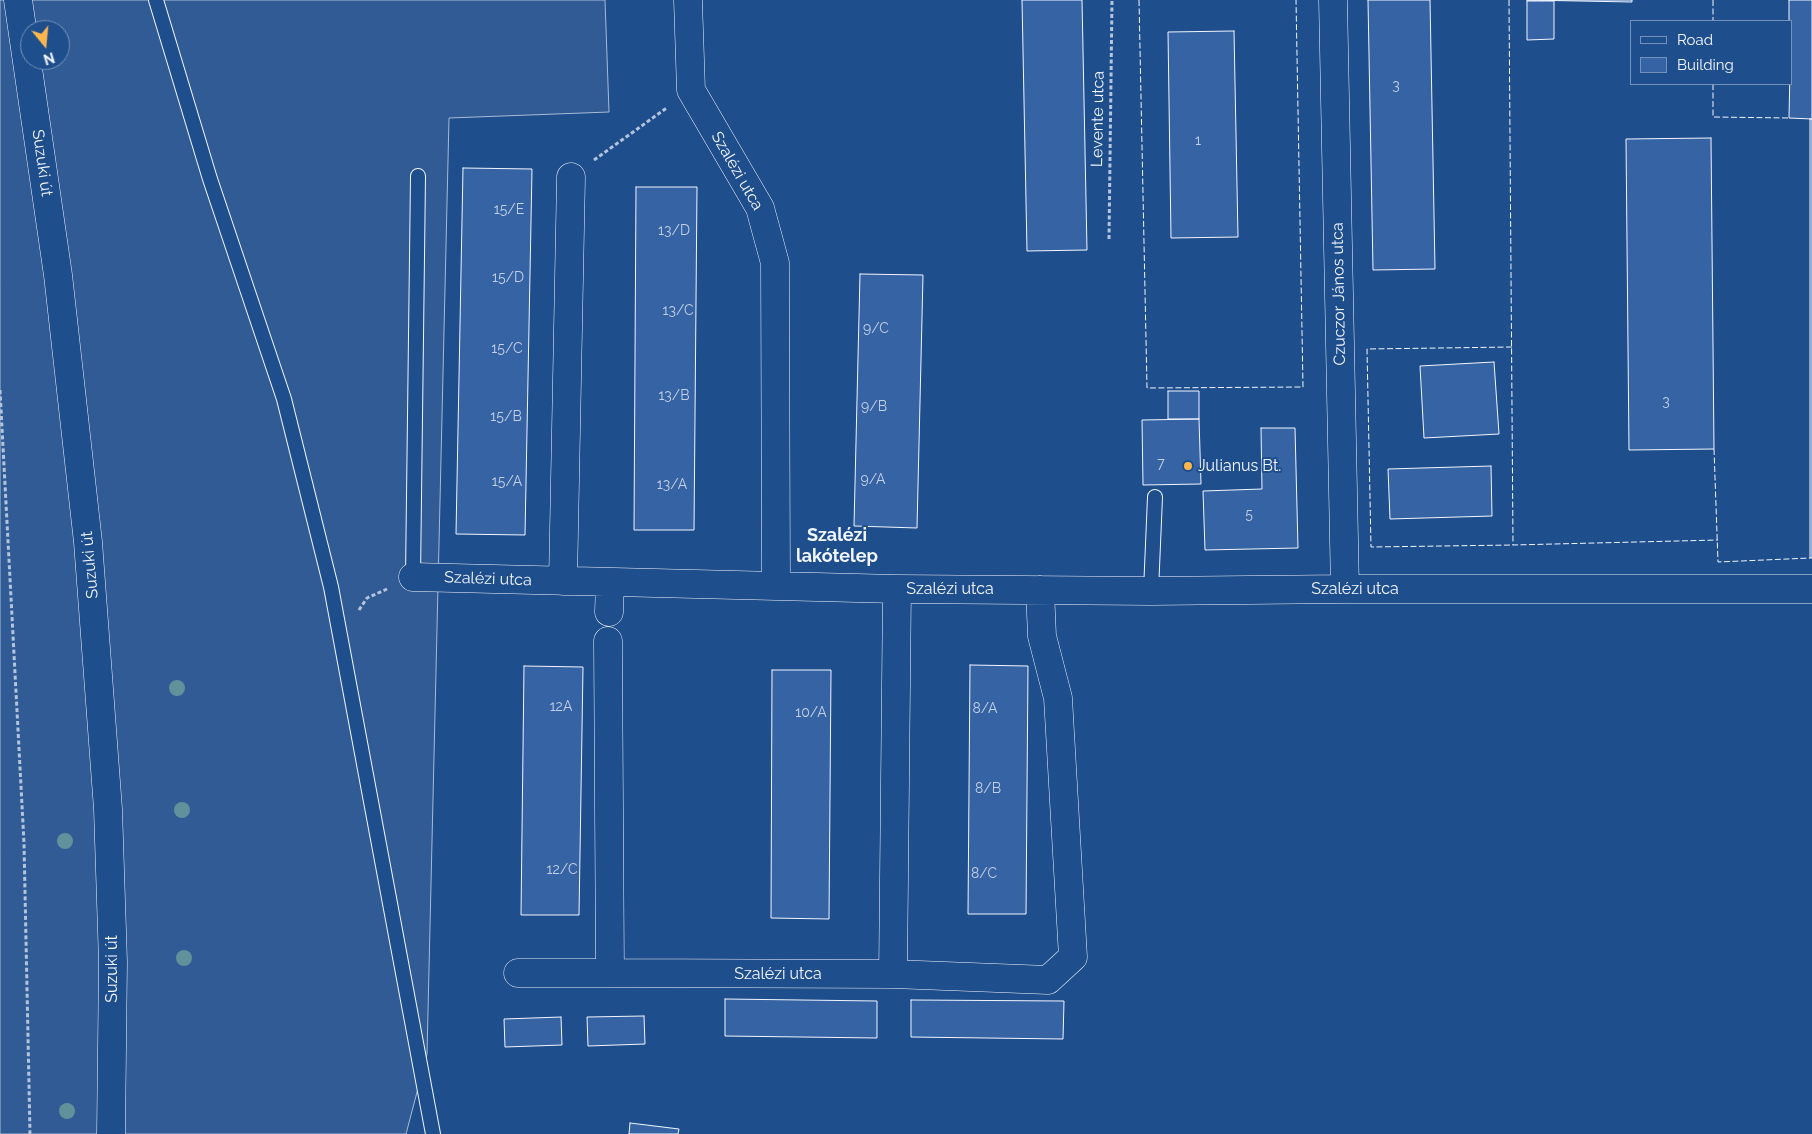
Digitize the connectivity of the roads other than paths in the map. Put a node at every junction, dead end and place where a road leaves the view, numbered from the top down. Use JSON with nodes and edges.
{"nodes":[{"id":1,"x":18,"y":0,"type":"edge"},
{"id":2,"x":156,"y":0,"type":"edge"},
{"id":3,"x":688,"y":0,"type":"edge"},
{"id":4,"x":1333,"y":0,"type":"edge"},
{"id":5,"x":418,"y":176,"type":"dead end"},
{"id":6,"x":571,"y":177,"type":"road end"},
{"id":7,"x":1155,"y":497,"type":"dead end"},
{"id":8,"x":413,"y":577,"type":"joint"},
{"id":9,"x":563,"y":581,"type":"junction"},
{"id":10,"x":610,"y":583,"type":"junction"},
{"id":11,"x":776,"y":585,"type":"junction"},
{"id":12,"x":897,"y":589,"type":"junction"},
{"id":13,"x":1345,"y":589,"type":"junction"},
{"id":14,"x":1812,"y":589,"type":"edge"},
{"id":15,"x":1040,"y":590,"type":"junction"},
{"id":16,"x":1151,"y":591,"type":"junction"},
{"id":17,"x":609,"y":612,"type":"dead end"},
{"id":18,"x":608,"y":641,"type":"dead end"},
{"id":19,"x":518,"y":973,"type":"dead end"},
{"id":20,"x":610,"y":973,"type":"junction"},
{"id":21,"x":893,"y":974,"type":"junction"},
{"id":22,"x":111,"y":1134,"type":"edge"},
{"id":23,"x":433,"y":1134,"type":"edge"}],
"edges":[{"from":1,"to":22,"type":"street","name":"Suzuki út"},
{"from":2,"to":23,"type":"lane"},
{"from":3,"to":11,"type":"street","name":"Szalézi utca"},
{"from":4,"to":13,"type":"street","name":"Czuczor János utca"},
{"from":5,"to":8,"type":"lane"},
{"from":6,"to":9,"type":"street"},
{"from":7,"to":16,"type":"lane"},
{"from":8,"to":9,"type":"street","name":"Szalézi utca"},
{"from":9,"to":10,"type":"street","name":"Szalézi utca"},
{"from":10,"to":11,"type":"street","name":"Szalézi utca"},
{"from":10,"to":17,"type":"street"},
{"from":11,"to":12,"type":"street","name":"Szalézi utca"},
{"from":12,"to":15,"type":"street","name":"Szalézi utca"},
{"from":12,"to":21,"type":"street","name":"Szalézi utca"},
{"from":13,"to":14,"type":"street","name":"Szalézi utca"},
{"from":13,"to":16,"type":"street","name":"Szalézi utca"},
{"from":15,"to":16,"type":"street","name":"Szalézi utca"},
{"from":15,"to":21,"type":"street"},
{"from":18,"to":20,"type":"street"},
{"from":19,"to":20,"type":"street","name":"Szalézi utca"},
{"from":20,"to":21,"type":"street","name":"Szalézi utca"}]}
